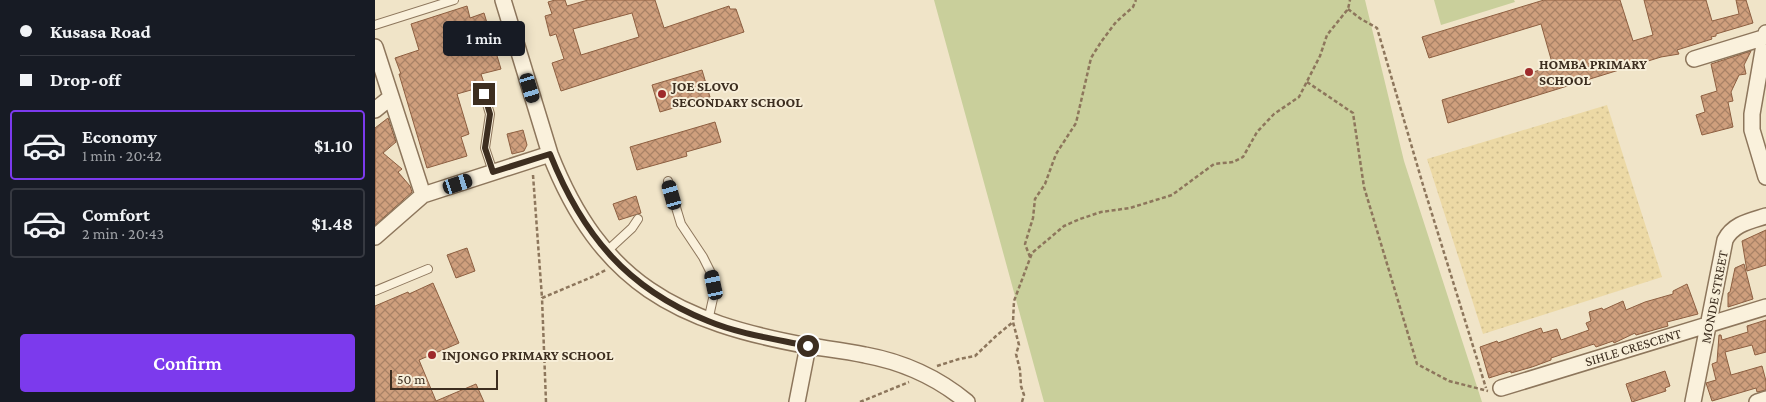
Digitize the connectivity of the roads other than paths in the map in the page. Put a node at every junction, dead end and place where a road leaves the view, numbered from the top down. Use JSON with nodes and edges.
{"nodes":[{"id":1,"x":454,"y":0,"type":"edge"},
{"id":2,"x":503,"y":0,"type":"edge"},
{"id":3,"x":375,"y":25,"type":"edge"},
{"id":4,"x":1766,"y":36,"type":"edge"},
{"id":5,"x":375,"y":47,"type":"edge"},
{"id":6,"x":1693,"y":59,"type":"dead end"},
{"id":7,"x":484,"y":94,"type":"dead end"},
{"id":8,"x":391,"y":97,"type":"junction"},
{"id":9,"x":375,"y":110,"type":"edge"},
{"id":10,"x":1759,"y":128,"type":"edge"},
{"id":11,"x":550,"y":154,"type":"junction"},
{"id":12,"x":493,"y":172,"type":"junction"},
{"id":13,"x":1766,"y":177,"type":"edge"},
{"id":14,"x":668,"y":181,"type":"dead end"},
{"id":15,"x":423,"y":195,"type":"junction"},
{"id":16,"x":1766,"y":216,"type":"edge"},
{"id":17,"x":638,"y":220,"type":"dead end"},
{"id":18,"x":375,"y":236,"type":"edge"},
{"id":19,"x":606,"y":252,"type":"junction"},
{"id":20,"x":428,"y":269,"type":"dead end"},
{"id":21,"x":375,"y":291,"type":"edge"},
{"id":22,"x":1766,"y":307,"type":"edge"},
{"id":23,"x":708,"y":321,"type":"junction"},
{"id":24,"x":1708,"y":324,"type":"junction"},
{"id":25,"x":808,"y":346,"type":"junction"},
{"id":26,"x":1492,"y":392,"type":"road end"},
{"id":27,"x":1766,"y":399,"type":"edge"},
{"id":28,"x":797,"y":402,"type":"edge"},
{"id":29,"x":967,"y":402,"type":"edge"},
{"id":30,"x":1693,"y":402,"type":"edge"},
{"id":31,"x":1757,"y":402,"type":"edge"}],
"edges":[{"from":1,"to":3,"type":"lane"},
{"from":2,"to":11,"type":"street"},
{"from":4,"to":6,"type":"street"},
{"from":4,"to":10,"type":"street"},
{"from":5,"to":8,"type":"street"},
{"from":7,"to":12,"type":"lane"},
{"from":8,"to":9,"type":"street"},
{"from":8,"to":15,"type":"street"},
{"from":10,"to":13,"type":"street"},
{"from":11,"to":12,"type":"street"},
{"from":11,"to":19,"type":"street"},
{"from":12,"to":15,"type":"street"},
{"from":14,"to":23,"type":"lane"},
{"from":15,"to":18,"type":"street"},
{"from":16,"to":24,"type":"street","name":"MONDE STREET"},
{"from":17,"to":19,"type":"lane"},
{"from":19,"to":23,"type":"street"},
{"from":20,"to":21,"type":"lane"},
{"from":22,"to":24,"type":"street","name":"SIHLE CRESCENT"},
{"from":23,"to":25,"type":"street"},
{"from":24,"to":26,"type":"street","name":"SIHLE CRESCENT"},
{"from":24,"to":30,"type":"street","name":"MONDE STREET"},
{"from":25,"to":28,"type":"street"},
{"from":25,"to":29,"type":"street"},
{"from":27,"to":31,"type":"street"}]}
